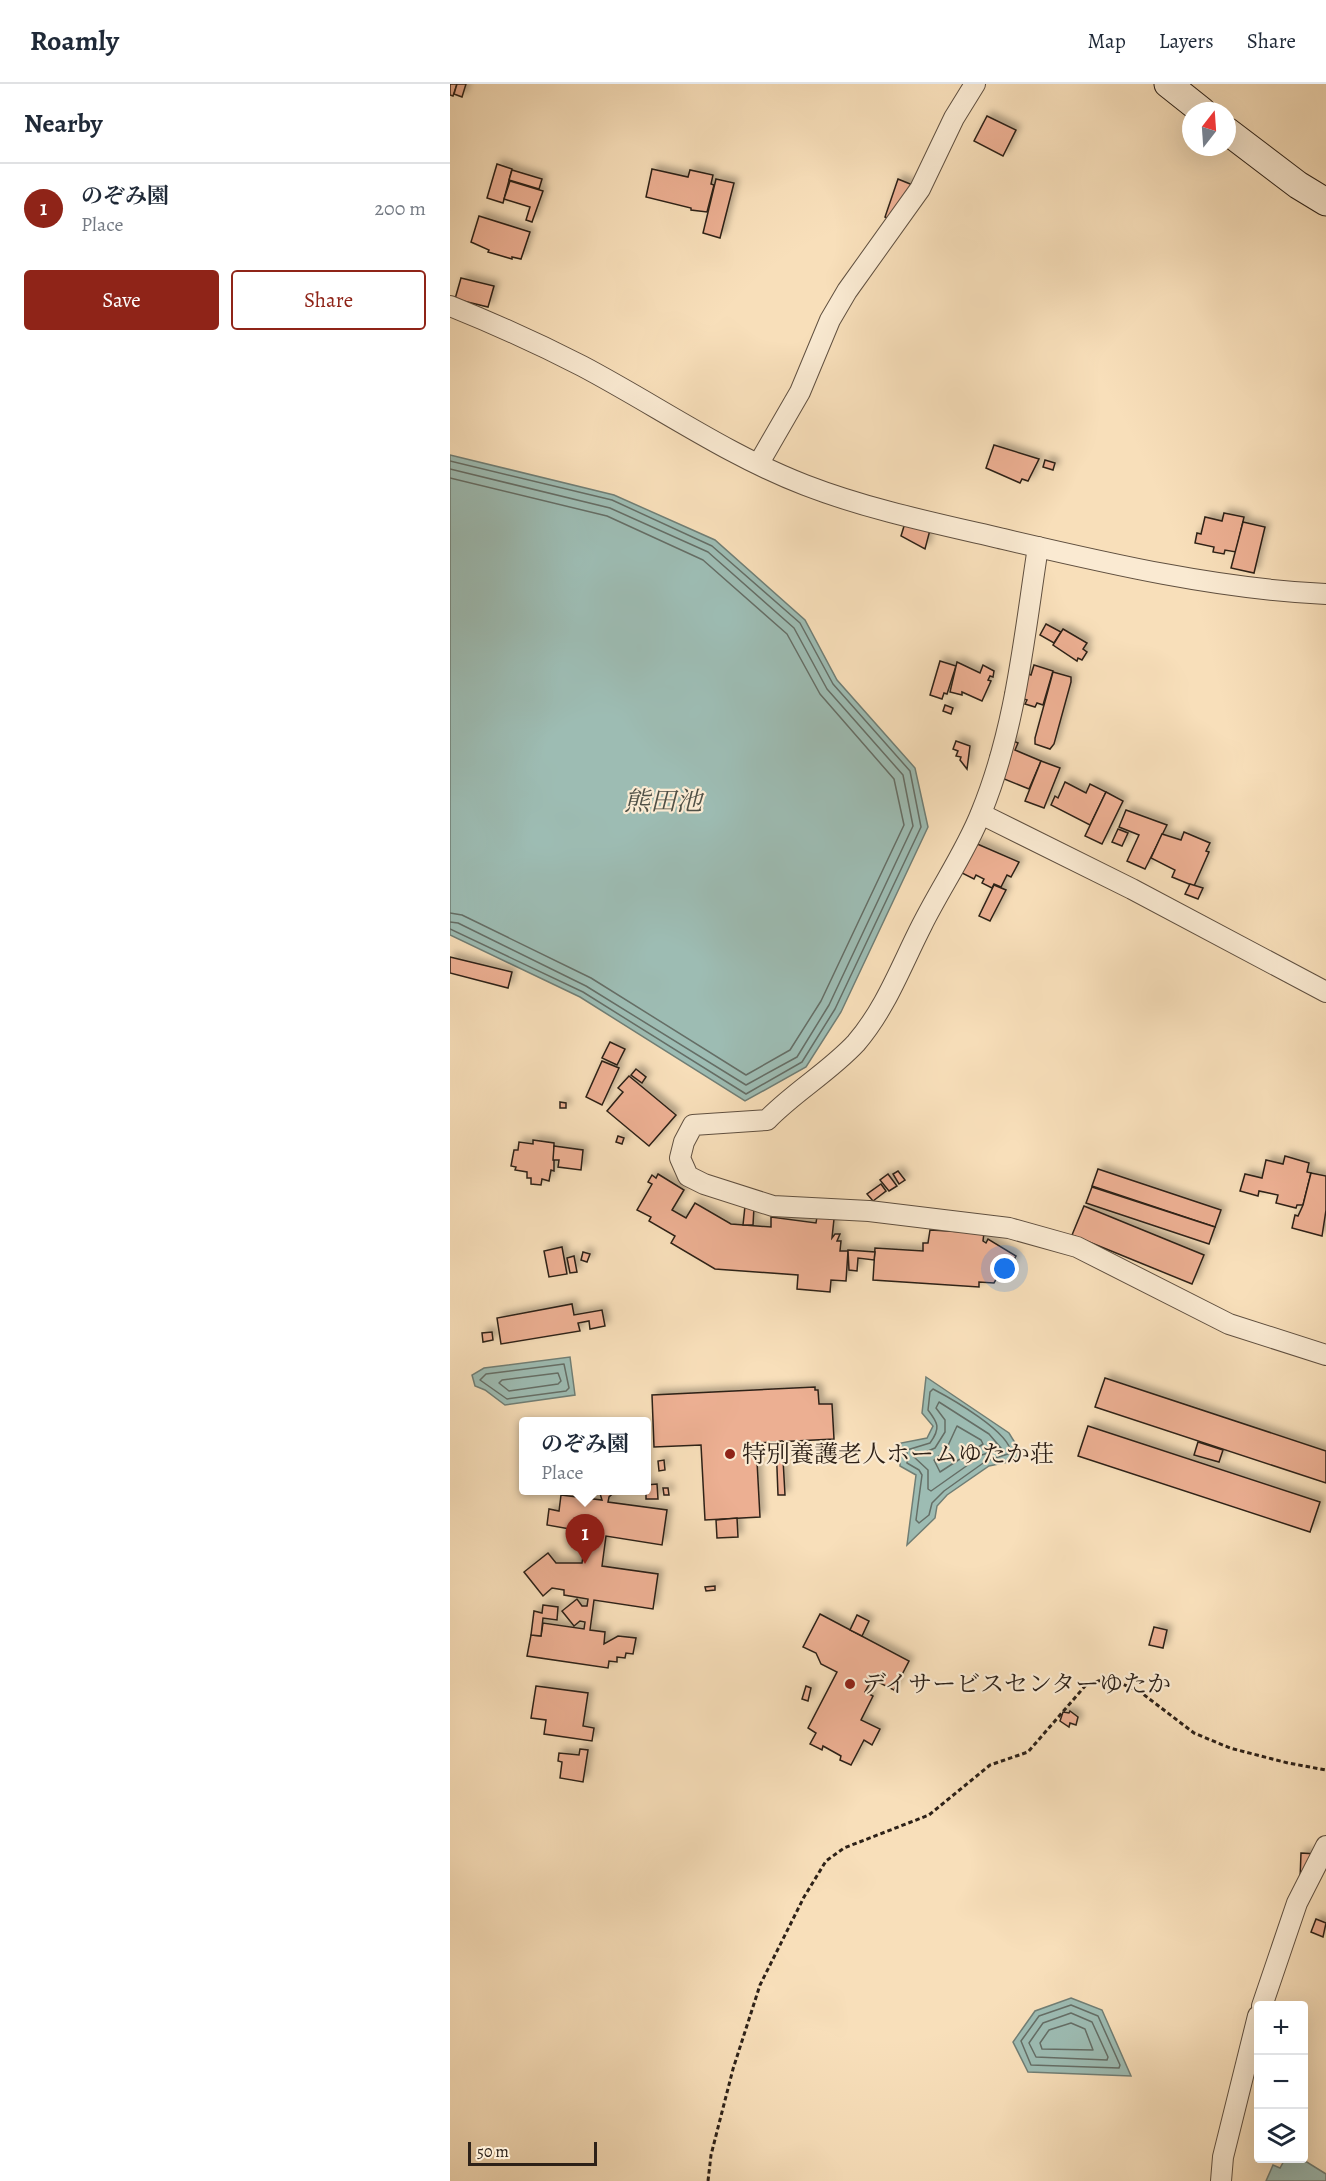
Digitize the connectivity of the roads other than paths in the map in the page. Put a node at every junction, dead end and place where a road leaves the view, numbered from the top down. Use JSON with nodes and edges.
{"nodes":[{"id":1,"x":975,"y":84,"type":"edge"},
{"id":2,"x":1168,"y":84,"type":"edge"},
{"id":3,"x":1191,"y":102,"type":"edge"},
{"id":4,"x":1236,"y":138,"type":"edge"},
{"id":5,"x":1326,"y":202,"type":"edge"},
{"id":6,"x":450,"y":306,"type":"edge"},
{"id":7,"x":759,"y":463,"type":"junction"},
{"id":8,"x":1038,"y":547,"type":"junction"},
{"id":9,"x":1326,"y":594,"type":"edge"},
{"id":10,"x":981,"y":814,"type":"junction"},
{"id":11,"x":1326,"y":992,"type":"edge"},
{"id":12,"x":1326,"y":1355,"type":"edge"},
{"id":13,"x":1326,"y":1846,"type":"edge"},
{"id":14,"x":1264,"y":2001,"type":"edge"},
{"id":15,"x":1254,"y":2032,"type":"edge"},
{"id":16,"x":1221,"y":2181,"type":"edge"}],
"edges":[{"from":1,"to":7,"type":"street"},
{"from":2,"to":3,"type":"main road"},
{"from":4,"to":5,"type":"main road"},
{"from":6,"to":7,"type":"street"},
{"from":7,"to":8,"type":"street"},
{"from":8,"to":9,"type":"street"},
{"from":8,"to":10,"type":"street"},
{"from":10,"to":11,"type":"street"},
{"from":10,"to":12,"type":"street"},
{"from":13,"to":14,"type":"street"},
{"from":15,"to":16,"type":"street"}]}
